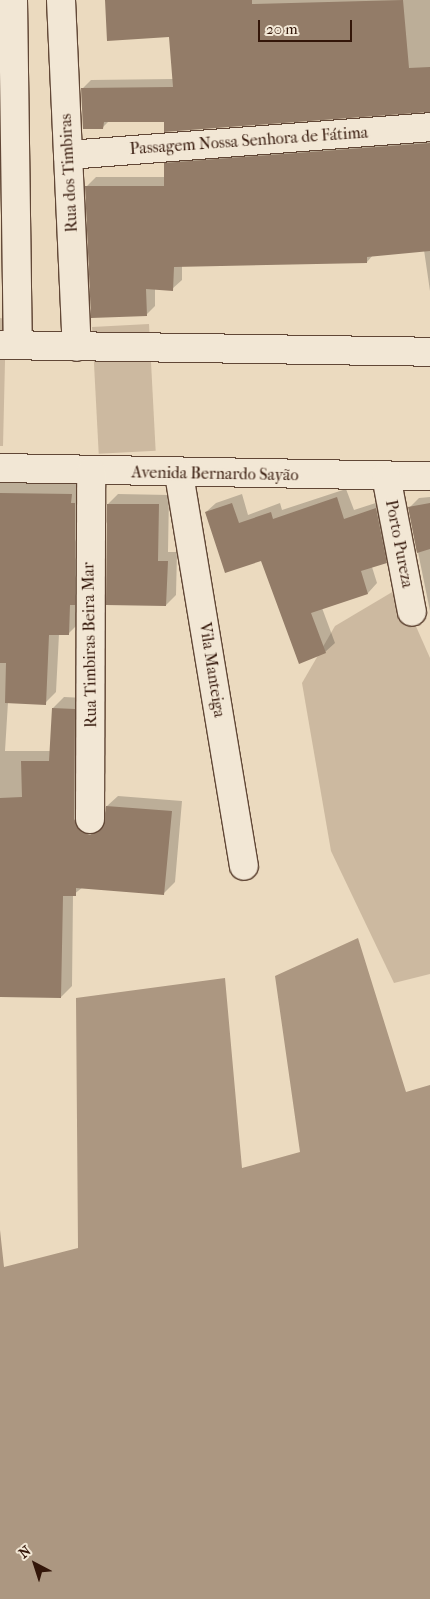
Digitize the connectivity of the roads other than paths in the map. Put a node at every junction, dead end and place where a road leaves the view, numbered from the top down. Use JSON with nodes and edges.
{"nodes":[{"id":1,"x":13,"y":0,"type":"edge"},
{"id":2,"x":61,"y":0,"type":"edge"},
{"id":3,"x":430,"y":127,"type":"edge"},
{"id":4,"x":68,"y":156,"type":"junction"},
{"id":5,"x":9,"y":345,"type":"edge"},
{"id":6,"x":78,"y":347,"type":"junction"},
{"id":7,"x":430,"y":352,"type":"edge"},
{"id":8,"x":0,"y":468,"type":"edge"},
{"id":9,"x":91,"y":472,"type":"junction"},
{"id":10,"x":179,"y":474,"type":"junction"},
{"id":11,"x":386,"y":476,"type":"junction"},
{"id":12,"x":430,"y":476,"type":"edge"},
{"id":13,"x":412,"y":612,"type":"dead end"},
{"id":14,"x":90,"y":819,"type":"dead end"},
{"id":15,"x":244,"y":866,"type":"dead end"}],
"edges":[{"from":1,"to":5,"type":"street"},
{"from":2,"to":4,"type":"street","name":"Rua dos Timbiras"},
{"from":3,"to":4,"type":"street","name":"Passagem Nossa Senhora de Fátima"},
{"from":4,"to":6,"type":"street","name":"Rua dos Timbiras"},
{"from":5,"to":6,"type":"street"},
{"from":6,"to":7,"type":"street"},
{"from":8,"to":9,"type":"street","name":"Avenida Bernardo Sayão"},
{"from":9,"to":10,"type":"street","name":"Avenida Bernardo Sayão"},
{"from":9,"to":14,"type":"street","name":"Rua Timbiras Beira Mar"},
{"from":10,"to":11,"type":"street","name":"Avenida Bernardo Sayão"},
{"from":10,"to":15,"type":"street","name":"Vila Manteiga"},
{"from":11,"to":12,"type":"street","name":"Avenida Bernardo Sayão"},
{"from":11,"to":13,"type":"street","name":"Porto Pureza"}]}
